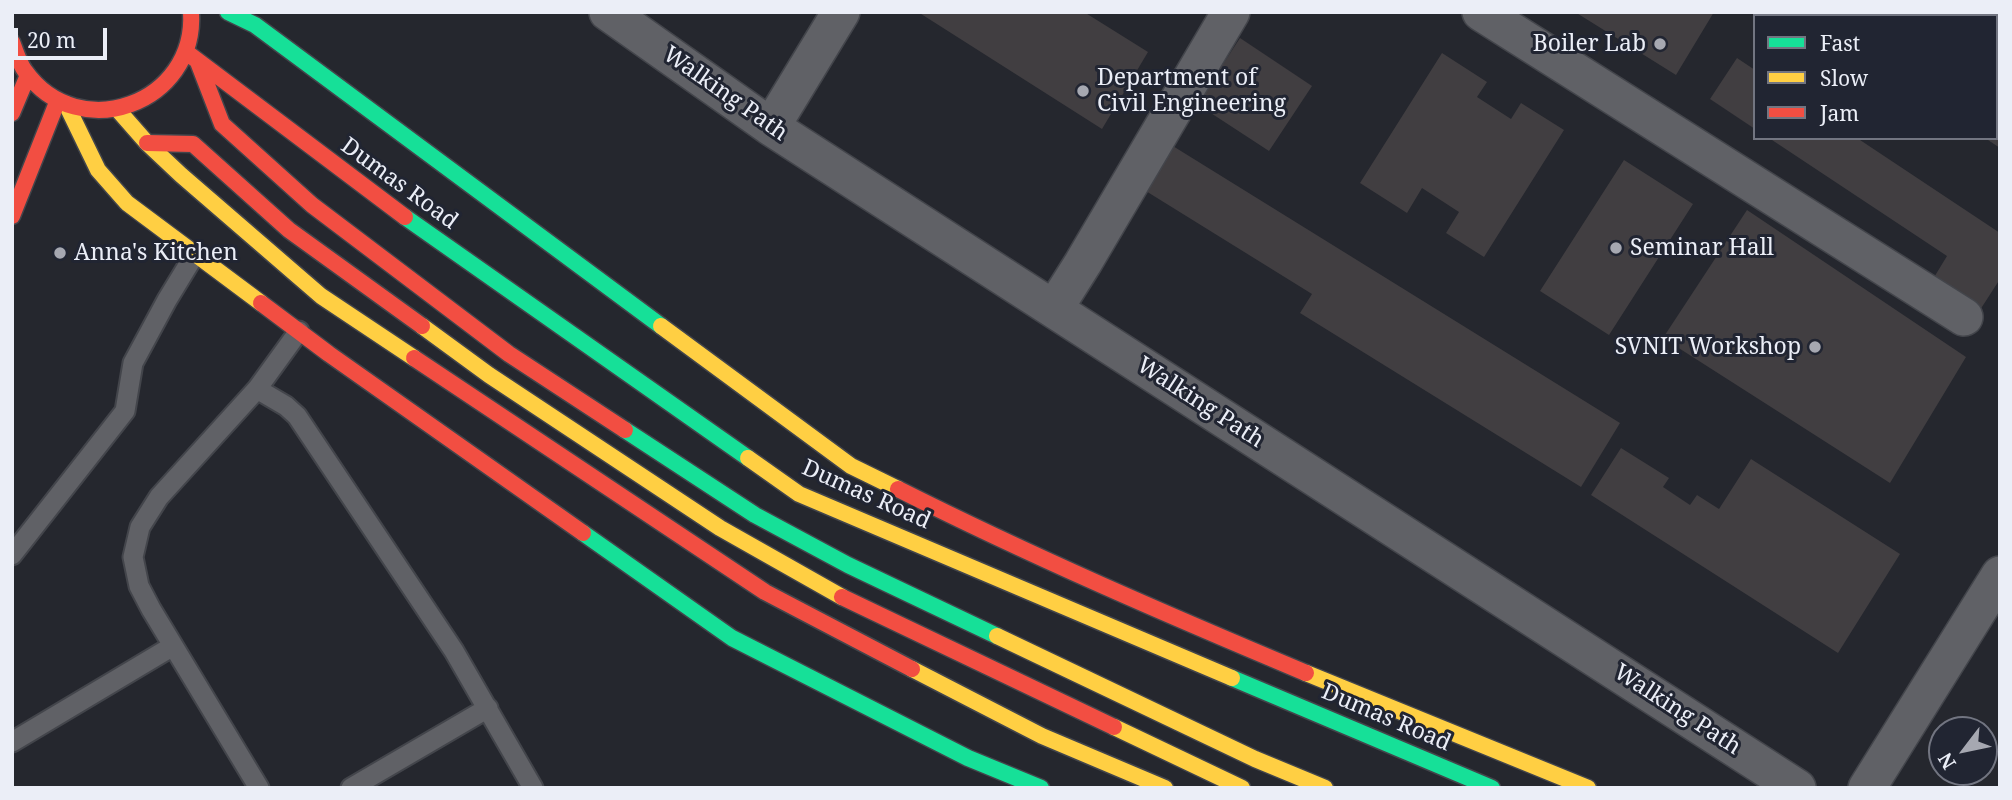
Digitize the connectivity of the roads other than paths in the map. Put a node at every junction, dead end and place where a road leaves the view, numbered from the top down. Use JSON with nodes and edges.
{"nodes":[{"id":1,"x":228,"y":12,"type":"edge"},
{"id":2,"x":608,"y":12,"type":"edge"},
{"id":3,"x":841,"y":12,"type":"edge"},
{"id":4,"x":1231,"y":12,"type":"edge"},
{"id":5,"x":1481,"y":12,"type":"edge"},
{"id":6,"x":193,"y":13,"type":"edge"},
{"id":7,"x":12,"y":41,"type":"edge"},
{"id":8,"x":192,"y":57,"type":"junction"},
{"id":9,"x":20,"y":63,"type":"edge"},
{"id":10,"x":62,"y":102,"type":"junction"},
{"id":11,"x":118,"y":110,"type":"junction"},
{"id":12,"x":12,"y":113,"type":"edge"},
{"id":13,"x":771,"y":127,"type":"junction"},
{"id":14,"x":147,"y":143,"type":"junction"},
{"id":15,"x":12,"y":216,"type":"edge"},
{"id":16,"x":195,"y":254,"type":"junction"},
{"id":17,"x":1054,"y":309,"type":"junction"},
{"id":18,"x":1964,"y":317,"type":"dead end"},
{"id":19,"x":299,"y":331,"type":"junction"},
{"id":20,"x":257,"y":389,"type":"junction"},
{"id":21,"x":12,"y":555,"type":"edge"},
{"id":22,"x":2000,"y":575,"type":"edge"},
{"id":23,"x":173,"y":646,"type":"junction"},
{"id":24,"x":488,"y":708,"type":"junction"},
{"id":25,"x":12,"y":743,"type":"edge"},
{"id":26,"x":259,"y":788,"type":"edge"},
{"id":27,"x":351,"y":788,"type":"edge"},
{"id":28,"x":533,"y":788,"type":"edge"},
{"id":29,"x":1041,"y":788,"type":"edge"},
{"id":30,"x":1165,"y":788,"type":"edge"},
{"id":31,"x":1242,"y":788,"type":"edge"},
{"id":32,"x":1325,"y":788,"type":"edge"},
{"id":33,"x":1492,"y":788,"type":"edge"},
{"id":34,"x":1588,"y":788,"type":"edge"},
{"id":35,"x":1797,"y":788,"type":"edge"},
{"id":36,"x":1867,"y":788,"type":"edge"}],
"edges":[{"from":1,"to":34,"type":"main road"},
{"from":2,"to":13,"type":"street","name":"Walking Path"},
{"from":3,"to":13,"type":"street"},
{"from":4,"to":17,"type":"street"},
{"from":5,"to":18,"type":"street"},
{"from":6,"to":8,"type":"main road"},
{"from":7,"to":9,"type":"main road"},
{"from":8,"to":11,"type":"main road"},
{"from":8,"to":32,"type":"main road"},
{"from":8,"to":33,"type":"main road","name":"Dumas Road"},
{"from":9,"to":10,"type":"main road"},
{"from":9,"to":12,"type":"main road"},
{"from":10,"to":11,"type":"main road"},
{"from":10,"to":15,"type":"main road"},
{"from":10,"to":16,"type":"main road"},
{"from":11,"to":14,"type":"main road"},
{"from":13,"to":17,"type":"street","name":"Walking Path"},
{"from":14,"to":30,"type":"main road"},
{"from":14,"to":31,"type":"main road"},
{"from":16,"to":19,"type":"main road"},
{"from":16,"to":21,"type":"lane"},
{"from":17,"to":35,"type":"street","name":"Walking Path"},
{"from":19,"to":20,"type":"lane"},
{"from":19,"to":29,"type":"main road"},
{"from":20,"to":23,"type":"lane"},
{"from":20,"to":24,"type":"lane"},
{"from":22,"to":36,"type":"street"},
{"from":23,"to":25,"type":"lane"},
{"from":23,"to":26,"type":"lane"},
{"from":24,"to":27,"type":"lane"},
{"from":24,"to":28,"type":"lane"}]}
